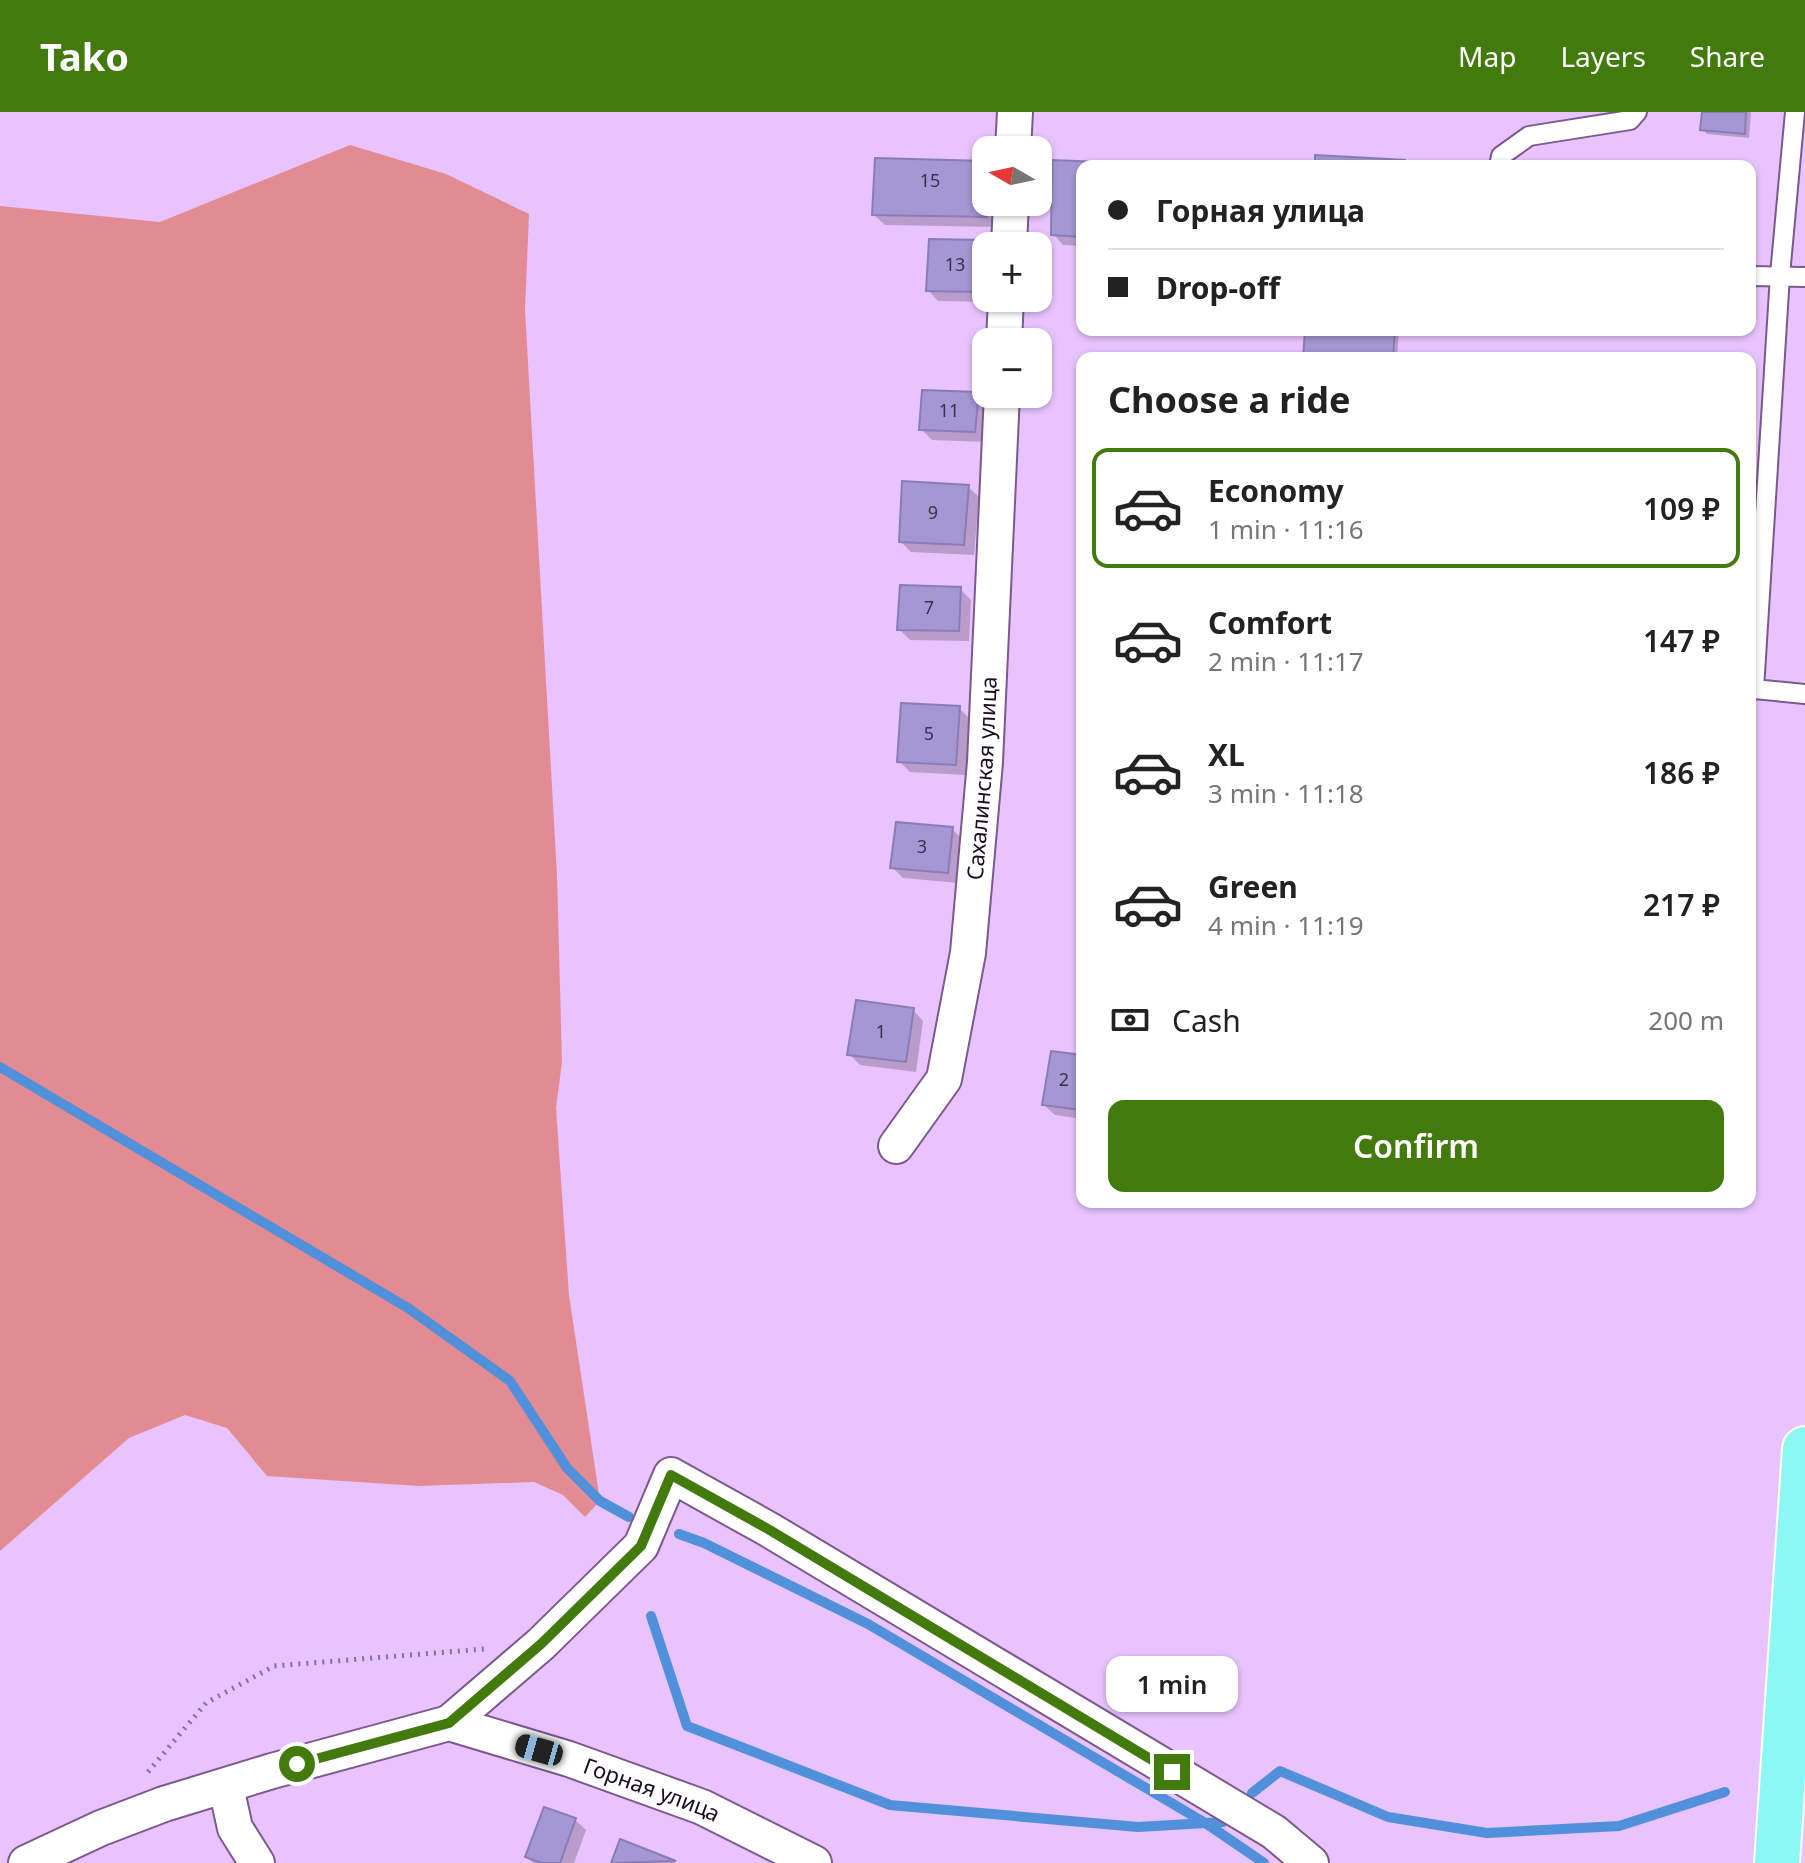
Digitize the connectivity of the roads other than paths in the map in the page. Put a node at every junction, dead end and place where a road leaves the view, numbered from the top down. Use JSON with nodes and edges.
{"nodes":[{"id":1,"x":1015,"y":112,"type":"edge"},
{"id":2,"x":1637,"y":112,"type":"edge"},
{"id":3,"x":1795,"y":112,"type":"edge"},
{"id":4,"x":1014,"y":136,"type":"edge"},
{"id":5,"x":1500,"y":160,"type":"edge"},
{"id":6,"x":1780,"y":275,"type":"junction"},
{"id":7,"x":1756,"y":276,"type":"edge"},
{"id":8,"x":1805,"y":277,"type":"edge"},
{"id":9,"x":1001,"y":408,"type":"edge"},
{"id":10,"x":1756,"y":657,"type":"edge"},
{"id":11,"x":1756,"y":689,"type":"edge"},
{"id":12,"x":1805,"y":694,"type":"edge"},
{"id":13,"x":896,"y":1146,"type":"dead end"},
{"id":14,"x":1805,"y":1449,"type":"edge"},
{"id":15,"x":449,"y":1723,"type":"junction"},
{"id":16,"x":226,"y":1787,"type":"junction"},
{"id":17,"x":26,"y":1863,"type":"edge"},
{"id":18,"x":257,"y":1863,"type":"edge"},
{"id":19,"x":814,"y":1863,"type":"edge"},
{"id":20,"x":1311,"y":1863,"type":"edge"},
{"id":21,"x":1777,"y":1863,"type":"edge"}],
"edges":[{"from":1,"to":4,"type":"street"},
{"from":2,"to":5,"type":"lane"},
{"from":3,"to":6,"type":"lane"},
{"from":6,"to":7,"type":"lane"},
{"from":6,"to":8,"type":"lane"},
{"from":6,"to":10,"type":"lane"},
{"from":9,"to":13,"type":"street","name":"Сахалинская улица"},
{"from":11,"to":12,"type":"lane"},
{"from":14,"to":21,"type":"main road"},
{"from":15,"to":16,"type":"street"},
{"from":15,"to":19,"type":"street","name":"Горная улица"},
{"from":15,"to":20,"type":"street"},
{"from":16,"to":17,"type":"street"},
{"from":16,"to":18,"type":"street"}]}
